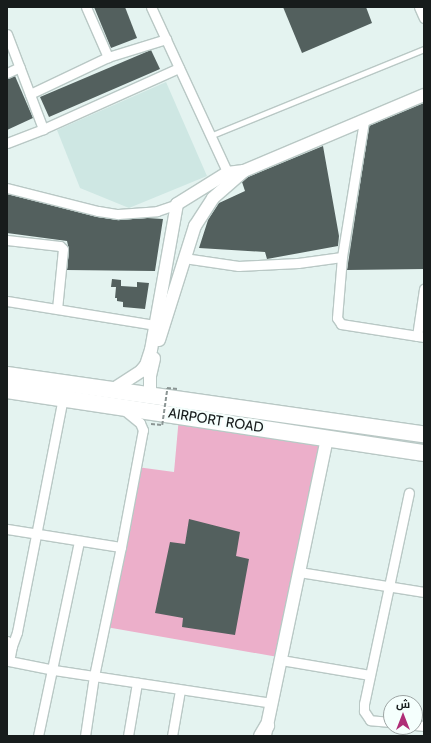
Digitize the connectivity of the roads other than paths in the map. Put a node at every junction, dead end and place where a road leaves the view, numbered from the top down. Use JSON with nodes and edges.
{"nodes":[{"id":1,"x":86,"y":7,"type":"edge"},
{"id":2,"x":151,"y":7,"type":"edge"},
{"id":3,"x":419,"y":7,"type":"edge"},
{"id":4,"x":424,"y":18,"type":"edge"},
{"id":5,"x":7,"y":34,"type":"edge"},
{"id":6,"x":166,"y":39,"type":"junction"},
{"id":7,"x":424,"y":49,"type":"edge"},
{"id":8,"x":108,"y":57,"type":"junction"},
{"id":9,"x":20,"y":67,"type":"junction"},
{"id":10,"x":179,"y":68,"type":"junction"},
{"id":11,"x":7,"y":73,"type":"edge"},
{"id":12,"x":30,"y":94,"type":"junction"},
{"id":13,"x":424,"y":95,"type":"edge"},
{"id":14,"x":364,"y":121,"type":"junction"},
{"id":15,"x":43,"y":129,"type":"junction"},
{"id":16,"x":210,"y":136,"type":"junction"},
{"id":17,"x":7,"y":143,"type":"edge"},
{"id":18,"x":229,"y":178,"type":"junction"},
{"id":19,"x":7,"y":188,"type":"edge"},
{"id":20,"x":177,"y":204,"type":"junction"},
{"id":21,"x":7,"y":240,"type":"edge"},
{"id":22,"x":342,"y":257,"type":"junction"},
{"id":23,"x":184,"y":258,"type":"junction"},
{"id":24,"x":424,"y":289,"type":"edge"},
{"id":25,"x":7,"y":301,"type":"edge"},
{"id":26,"x":57,"y":309,"type":"junction"},
{"id":27,"x":159,"y":325,"type":"junction"},
{"id":28,"x":421,"y":336,"type":"edge"},
{"id":29,"x":7,"y":375,"type":"edge"},
{"id":30,"x":7,"y":390,"type":"edge"},
{"id":31,"x":112,"y":390,"type":"junction"},
{"id":32,"x":150,"y":396,"type":"junction"},
{"id":33,"x":63,"y":398,"type":"junction"},
{"id":34,"x":119,"y":406,"type":"junction"},
{"id":35,"x":424,"y":434,"type":"edge"},
{"id":36,"x":327,"y":437,"type":"junction"},
{"id":37,"x":424,"y":453,"type":"edge"},
{"id":38,"x":409,"y":493,"type":"dead end"},
{"id":39,"x":7,"y":529,"type":"edge"},
{"id":40,"x":36,"y":534,"type":"junction"},
{"id":41,"x":79,"y":542,"type":"junction"},
{"id":42,"x":121,"y":547,"type":"junction"},
{"id":43,"x":299,"y":572,"type":"junction"},
{"id":44,"x":389,"y":586,"type":"junction"},
{"id":45,"x":424,"y":592,"type":"edge"},
{"id":46,"x":10,"y":644,"type":"edge"},
{"id":47,"x":281,"y":660,"type":"junction"},
{"id":48,"x":8,"y":665,"type":"edge"},
{"id":49,"x":54,"y":670,"type":"junction"},
{"id":50,"x":370,"y":675,"type":"junction"},
{"id":51,"x":94,"y":676,"type":"junction"},
{"id":52,"x":137,"y":683,"type":"junction"},
{"id":53,"x":180,"y":690,"type":"junction"},
{"id":54,"x":272,"y":703,"type":"junction"},
{"id":55,"x":383,"y":721,"type":"edge"},
{"id":56,"x":266,"y":734,"type":"edge"},
{"id":57,"x":38,"y":736,"type":"edge"},
{"id":58,"x":85,"y":736,"type":"edge"},
{"id":59,"x":128,"y":736,"type":"edge"},
{"id":60,"x":172,"y":736,"type":"edge"}],
"edges":[{"from":1,"to":8,"type":"street"},
{"from":2,"to":6,"type":"street"},
{"from":3,"to":4,"type":"street"},
{"from":5,"to":9,"type":"street"},
{"from":6,"to":8,"type":"street"},
{"from":6,"to":10,"type":"street"},
{"from":7,"to":16,"type":"lane"},
{"from":8,"to":12,"type":"street"},
{"from":9,"to":11,"type":"street"},
{"from":9,"to":12,"type":"street"},
{"from":10,"to":15,"type":"street"},
{"from":10,"to":16,"type":"street"},
{"from":12,"to":15,"type":"street"},
{"from":13,"to":14,"type":"main road"},
{"from":14,"to":18,"type":"main road"},
{"from":14,"to":22,"type":"street"},
{"from":15,"to":17,"type":"street"},
{"from":16,"to":18,"type":"street"},
{"from":18,"to":20,"type":"main road"},
{"from":18,"to":23,"type":"main road"},
{"from":19,"to":20,"type":"street"},
{"from":20,"to":27,"type":"main road"},
{"from":21,"to":26,"type":"street"},
{"from":22,"to":23,"type":"street"},
{"from":22,"to":28,"type":"street"},
{"from":23,"to":27,"type":"main road"},
{"from":24,"to":28,"type":"street"},
{"from":25,"to":26,"type":"street"},
{"from":26,"to":27,"type":"street"},
{"from":27,"to":31,"type":"main road"},
{"from":27,"to":32,"type":"main road"},
{"from":29,"to":31,"type":"highway","name":"AIRPORT ROAD"},
{"from":30,"to":33,"type":"highway","name":"AIRPORT ROAD"},
{"from":31,"to":32,"type":"highway","name":"AIRPORT ROAD"},
{"from":32,"to":35,"type":"highway","name":"AIRPORT ROAD"},
{"from":33,"to":34,"type":"highway","name":"AIRPORT ROAD"},
{"from":33,"to":40,"type":"street"},
{"from":34,"to":36,"type":"highway","name":"AIRPORT ROAD"},
{"from":34,"to":42,"type":"street"},
{"from":36,"to":37,"type":"highway","name":"AIRPORT ROAD"},
{"from":36,"to":43,"type":"main road"},
{"from":38,"to":44,"type":"street"},
{"from":39,"to":40,"type":"street"},
{"from":40,"to":41,"type":"street"},
{"from":40,"to":46,"type":"street"},
{"from":41,"to":42,"type":"street"},
{"from":41,"to":49,"type":"street"},
{"from":42,"to":51,"type":"street"},
{"from":43,"to":44,"type":"street"},
{"from":43,"to":47,"type":"main road"},
{"from":44,"to":45,"type":"street"},
{"from":44,"to":50,"type":"street"},
{"from":46,"to":48,"type":"street"},
{"from":47,"to":50,"type":"street"},
{"from":47,"to":54,"type":"main road"},
{"from":48,"to":49,"type":"street"},
{"from":49,"to":51,"type":"street"},
{"from":49,"to":57,"type":"street"},
{"from":50,"to":55,"type":"street"},
{"from":51,"to":52,"type":"street"},
{"from":51,"to":58,"type":"street"},
{"from":52,"to":53,"type":"street"},
{"from":52,"to":59,"type":"street"},
{"from":53,"to":54,"type":"street"},
{"from":53,"to":60,"type":"street"},
{"from":54,"to":56,"type":"main road"}]}
